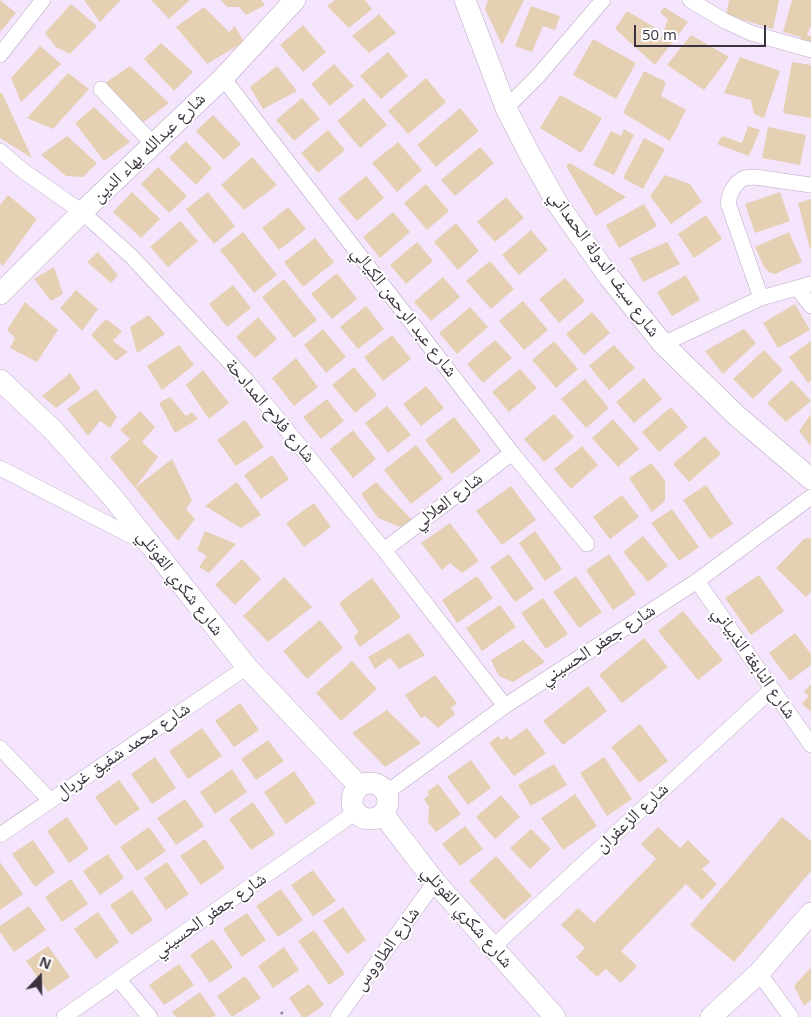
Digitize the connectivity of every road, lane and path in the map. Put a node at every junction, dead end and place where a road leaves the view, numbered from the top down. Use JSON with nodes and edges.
{"nodes":[{"id":1,"x":43,"y":0,"type":"edge"},
{"id":2,"x":295,"y":0,"type":"edge"},
{"id":3,"x":465,"y":0,"type":"edge"},
{"id":4,"x":603,"y":0,"type":"edge"},
{"id":5,"x":690,"y":0,"type":"edge"},
{"id":6,"x":811,"y":50,"type":"edge"},
{"id":7,"x":0,"y":55,"type":"edge"},
{"id":8,"x":223,"y":78,"type":"junction"},
{"id":9,"x":101,"y":89,"type":"dead end"},
{"id":10,"x":506,"y":108,"type":"junction"},
{"id":11,"x":153,"y":144,"type":"junction"},
{"id":12,"x":0,"y":150,"type":"edge"},
{"id":13,"x":811,"y":185,"type":"edge"},
{"id":14,"x":82,"y":212,"type":"junction"},
{"id":15,"x":804,"y":286,"type":"edge"},
{"id":16,"x":0,"y":294,"type":"edge"},
{"id":17,"x":761,"y":298,"type":"junction"},
{"id":18,"x":811,"y":306,"type":"edge"},
{"id":19,"x":663,"y":344,"type":"junction"},
{"id":20,"x":0,"y":380,"type":"edge"},
{"id":21,"x":512,"y":452,"type":"junction"},
{"id":22,"x":0,"y":468,"type":"edge"},
{"id":23,"x":811,"y":479,"type":"edge"},
{"id":24,"x":811,"y":497,"type":"edge"},
{"id":25,"x":587,"y":544,"type":"dead end"},
{"id":26,"x":150,"y":546,"type":"junction"},
{"id":27,"x":384,"y":550,"type":"junction"},
{"id":28,"x":697,"y":581,"type":"junction"},
{"id":29,"x":247,"y":667,"type":"junction"},
{"id":30,"x":772,"y":689,"type":"junction"},
{"id":31,"x":505,"y":706,"type":"junction"},
{"id":32,"x":811,"y":745,"type":"edge"},
{"id":33,"x":0,"y":748,"type":"edge"},
{"id":34,"x":359,"y":786,"type":"junction"},
{"id":35,"x":386,"y":793,"type":"junction"},
{"id":36,"x":50,"y":800,"type":"junction"},
{"id":37,"x":356,"y":812,"type":"junction"},
{"id":38,"x":382,"y":814,"type":"junction"},
{"id":39,"x":0,"y":835,"type":"edge"},
{"id":40,"x":435,"y":882,"type":"junction"},
{"id":41,"x":811,"y":913,"type":"edge"},
{"id":42,"x":493,"y":947,"type":"junction"},
{"id":43,"x":759,"y":973,"type":"junction"},
{"id":44,"x":119,"y":980,"type":"junction"},
{"id":45,"x":281,"y":1012,"type":"dead end"},
{"id":46,"x":64,"y":1017,"type":"edge"},
{"id":47,"x":150,"y":1017,"type":"edge"},
{"id":48,"x":285,"y":1017,"type":"edge"},
{"id":49,"x":338,"y":1017,"type":"edge"},
{"id":50,"x":555,"y":1017,"type":"edge"},
{"id":51,"x":711,"y":1017,"type":"edge"},
{"id":52,"x":791,"y":1017,"type":"edge"}],
"edges":[{"from":1,"to":7,"type":"street"},
{"from":2,"to":8,"type":"street","name":"شارع عبدالله بهاء الدين"},
{"from":3,"to":10,"type":"street","name":"شارع سيف الدولة الحمداني"},
{"from":4,"to":10,"type":"street"},
{"from":5,"to":6,"type":"street"},
{"from":8,"to":11,"type":"street","name":"شارع عبدالله بهاء الدين"},
{"from":8,"to":21,"type":"street","name":"شارع عبد الرحمن الكيالي"},
{"from":9,"to":11,"type":"street"},
{"from":10,"to":19,"type":"street","name":"شارع سيف الدولة الحمداني"},
{"from":11,"to":14,"type":"street","name":"شارع عبدالله بهاء الدين"},
{"from":12,"to":14,"type":"street","name":"شارع فلاح المدادحة"},
{"from":13,"to":17,"type":"street"},
{"from":14,"to":16,"type":"street","name":"شارع عبدالله بهاء الدين"},
{"from":14,"to":27,"type":"street","name":"شارع فلاح المدادحة"},
{"from":15,"to":17,"type":"street"},
{"from":15,"to":18,"type":"street"},
{"from":17,"to":19,"type":"street"},
{"from":19,"to":23,"type":"street","name":"شارع سيف الدولة الحمداني"},
{"from":20,"to":26,"type":"street","name":"شارع شكري القوتلي"},
{"from":21,"to":25,"type":"street","name":"شارع عبد الرحمن الكيالي"},
{"from":21,"to":27,"type":"street","name":"شارع العلالي"},
{"from":22,"to":26,"type":"street"},
{"from":24,"to":28,"type":"street","name":"شارع جعفر الحسيني"},
{"from":26,"to":29,"type":"street","name":"شارع شكري القوتلي"},
{"from":27,"to":31,"type":"street","name":"شارع فلاح المدادحة"},
{"from":28,"to":30,"type":"street","name":"شارع النابغة الذبياني"},
{"from":28,"to":31,"type":"street","name":"شارع جعفر الحسيني"},
{"from":29,"to":34,"type":"street","name":"شارع شكري القوتلي"},
{"from":29,"to":36,"type":"street","name":"شارع محمد شفيق غربال"},
{"from":30,"to":32,"type":"street","name":"شارع النابغة الذبياني"},
{"from":30,"to":42,"type":"street","name":"شارع الزعفران"},
{"from":31,"to":35,"type":"street","name":"شارع جعفر الحسيني"},
{"from":33,"to":36,"type":"street"},
{"from":34,"to":35,"type":"street"},
{"from":34,"to":37,"type":"street"},
{"from":35,"to":38,"type":"street"},
{"from":36,"to":39,"type":"street","name":"شارع محمد شفيق غربال"},
{"from":37,"to":38,"type":"street"},
{"from":37,"to":44,"type":"street","name":"شارع جعفر الحسيني"},
{"from":38,"to":40,"type":"street","name":"شارع شكري القوتلي"},
{"from":40,"to":42,"type":"street","name":"شارع شكري القوتلي"},
{"from":40,"to":49,"type":"street","name":"شارع الطاووس"},
{"from":41,"to":43,"type":"street"},
{"from":42,"to":50,"type":"street","name":"شارع شكري القوتلي"},
{"from":43,"to":51,"type":"street"},
{"from":43,"to":52,"type":"street"},
{"from":44,"to":46,"type":"street","name":"شارع جعفر الحسيني"},
{"from":44,"to":47,"type":"street"},
{"from":45,"to":48,"type":"path"}]}
